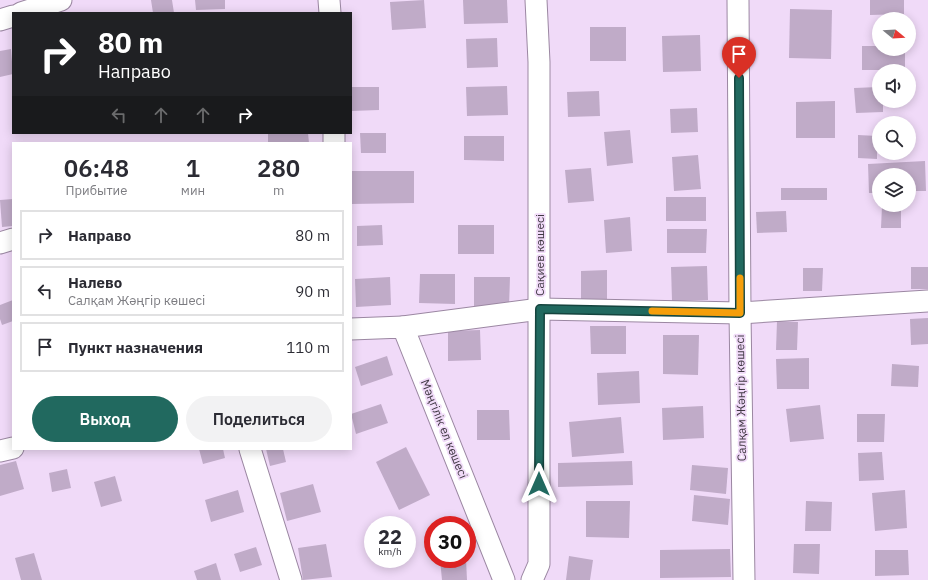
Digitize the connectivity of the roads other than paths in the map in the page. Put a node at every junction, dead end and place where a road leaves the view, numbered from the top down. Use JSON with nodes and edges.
{"nodes":[{"id":1,"x":61,"y":0,"type":"edge"},
{"id":2,"x":329,"y":0,"type":"edge"},
{"id":3,"x":536,"y":0,"type":"edge"},
{"id":4,"x":738,"y":0,"type":"edge"},
{"id":5,"x":24,"y":12,"type":"edge"},
{"id":6,"x":330,"y":12,"type":"edge"},
{"id":7,"x":12,"y":16,"type":"edge"},
{"id":8,"x":0,"y":20,"type":"edge"},
{"id":9,"x":12,"y":239,"type":"edge"},
{"id":10,"x":0,"y":243,"type":"edge"},
{"id":11,"x":928,"y":301,"type":"edge"},
{"id":12,"x":540,"y":309,"type":"junction"},
{"id":13,"x":740,"y":313,"type":"junction"},
{"id":14,"x":403,"y":327,"type":"junction"},
{"id":15,"x":352,"y":329,"type":"edge"},
{"id":16,"x":12,"y":448,"type":"edge"},
{"id":17,"x":250,"y":450,"type":"edge"},
{"id":18,"x":0,"y":452,"type":"edge"},
{"id":19,"x":290,"y":580,"type":"edge"},
{"id":20,"x":504,"y":580,"type":"edge"},
{"id":21,"x":532,"y":580,"type":"edge"},
{"id":22,"x":744,"y":580,"type":"edge"}],
"edges":[{"from":1,"to":5,"type":"street"},
{"from":2,"to":6,"type":"street"},
{"from":3,"to":12,"type":"street","name":"Сақиев көшесі"},
{"from":4,"to":13,"type":"street","name":"Салқам Жәңгір көшесі"},
{"from":7,"to":8,"type":"street"},
{"from":9,"to":10,"type":"street"},
{"from":11,"to":13,"type":"street"},
{"from":12,"to":13,"type":"street"},
{"from":12,"to":14,"type":"street"},
{"from":12,"to":21,"type":"street","name":"Сақиев көшесі"},
{"from":13,"to":22,"type":"street","name":"Салқам Жәңгір көшесі"},
{"from":14,"to":15,"type":"street"},
{"from":14,"to":20,"type":"street","name":"Мәңгілік ел көшесі"},
{"from":16,"to":18,"type":"street"},
{"from":17,"to":19,"type":"street"}]}
